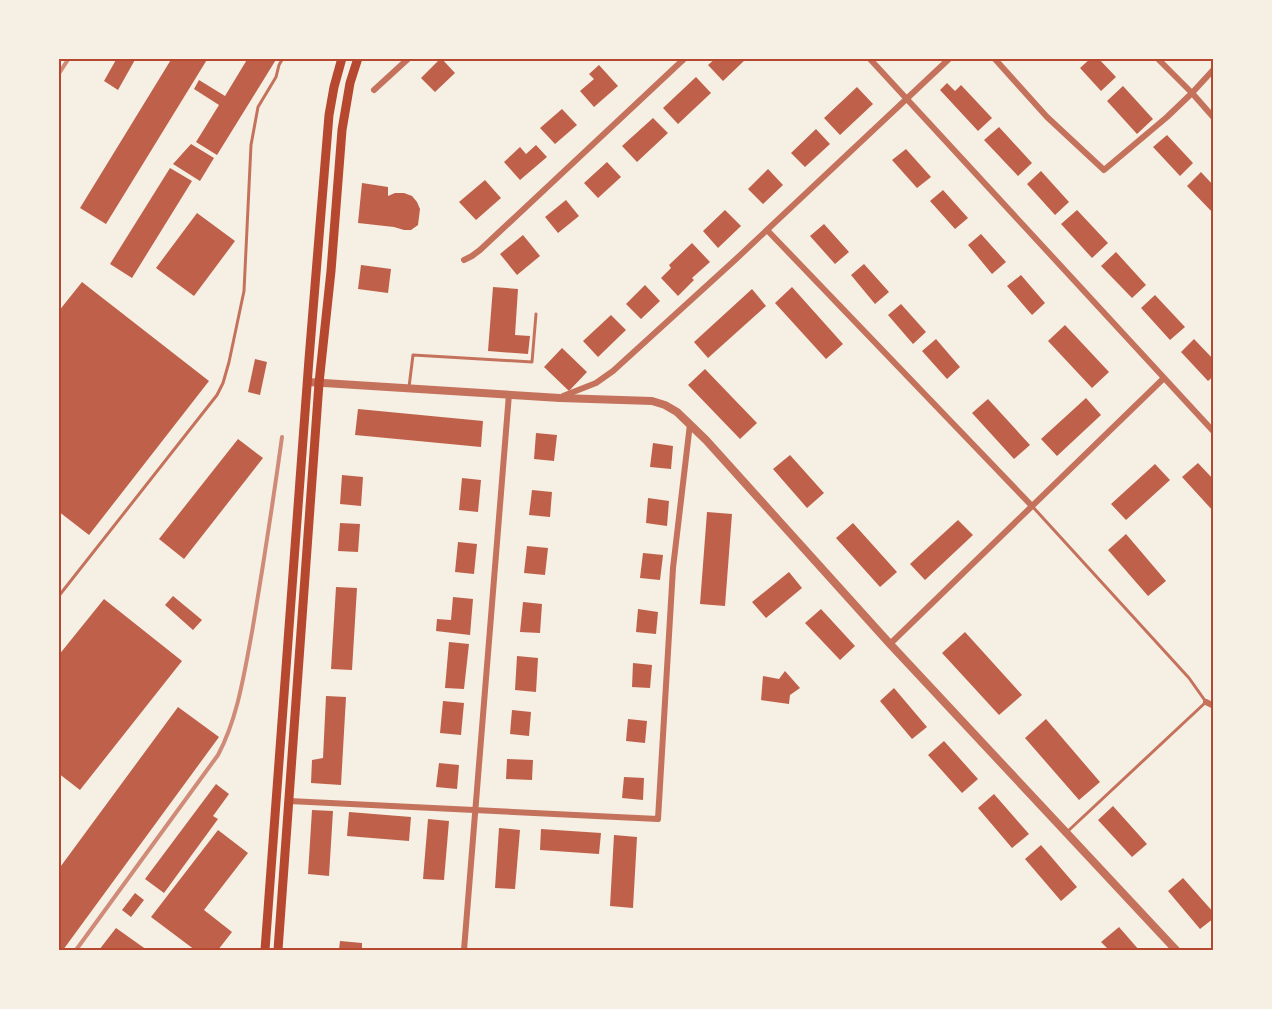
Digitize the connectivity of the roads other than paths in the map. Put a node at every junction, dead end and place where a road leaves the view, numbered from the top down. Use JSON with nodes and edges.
{"nodes":[{"id":1,"x":283,"y":58,"type":"edge"},
{"id":2,"x":342,"y":58,"type":"edge"},
{"id":3,"x":358,"y":58,"type":"edge"},
{"id":4,"x":409,"y":58,"type":"edge"},
{"id":5,"x":684,"y":58,"type":"edge"},
{"id":6,"x":869,"y":58,"type":"edge"},
{"id":7,"x":950,"y":58,"type":"edge"},
{"id":8,"x":994,"y":58,"type":"edge"},
{"id":9,"x":1157,"y":58,"type":"edge"},
{"id":10,"x":1214,"y":69,"type":"edge"},
{"id":11,"x":374,"y":90,"type":"dead end"},
{"id":12,"x":1192,"y":93,"type":"junction"},
{"id":13,"x":907,"y":100,"type":"junction"},
{"id":14,"x":1214,"y":118,"type":"edge"},
{"id":15,"x":767,"y":230,"type":"junction"},
{"id":16,"x":464,"y":260,"type":"dead end"},
{"id":17,"x":536,"y":314,"type":"dead end"},
{"id":18,"x":1164,"y":378,"type":"junction"},
{"id":19,"x":308,"y":382,"type":"junction"},
{"id":20,"x":319,"y":383,"type":"junction"},
{"id":21,"x":409,"y":388,"type":"junction"},
{"id":22,"x":509,"y":394,"type":"junction"},
{"id":23,"x":560,"y":398,"type":"junction"},
{"id":24,"x":690,"y":424,"type":"junction"},
{"id":25,"x":1214,"y":432,"type":"edge"},
{"id":26,"x":1032,"y":506,"type":"junction"},
{"id":27,"x":58,"y":597,"type":"edge"},
{"id":28,"x":890,"y":644,"type":"junction"},
{"id":29,"x":1206,"y":702,"type":"junction"},
{"id":30,"x":1214,"y":706,"type":"edge"},
{"id":31,"x":289,"y":801,"type":"junction"},
{"id":32,"x":475,"y":810,"type":"junction"},
{"id":33,"x":1066,"y":833,"type":"junction"},
{"id":34,"x":265,"y":951,"type":"edge"},
{"id":35,"x":278,"y":951,"type":"edge"},
{"id":36,"x":464,"y":951,"type":"edge"},
{"id":37,"x":1176,"y":951,"type":"edge"}],
"edges":[{"from":1,"to":27,"type":"lane"},
{"from":2,"to":19,"type":"main road"},
{"from":3,"to":20,"type":"main road"},
{"from":4,"to":11,"type":"street"},
{"from":5,"to":16,"type":"street"},
{"from":6,"to":13,"type":"street"},
{"from":7,"to":13,"type":"street"},
{"from":8,"to":12,"type":"street"},
{"from":9,"to":12,"type":"street"},
{"from":10,"to":12,"type":"street"},
{"from":12,"to":14,"type":"street"},
{"from":13,"to":15,"type":"street"},
{"from":13,"to":18,"type":"street"},
{"from":15,"to":23,"type":"street"},
{"from":15,"to":26,"type":"street"},
{"from":17,"to":21,"type":"lane"},
{"from":18,"to":25,"type":"street"},
{"from":18,"to":26,"type":"street"},
{"from":19,"to":20,"type":"street"},
{"from":19,"to":34,"type":"main road"},
{"from":20,"to":21,"type":"street"},
{"from":20,"to":31,"type":"main road"},
{"from":21,"to":22,"type":"street"},
{"from":22,"to":23,"type":"street"},
{"from":22,"to":32,"type":"street"},
{"from":23,"to":24,"type":"street"},
{"from":24,"to":28,"type":"street"},
{"from":24,"to":32,"type":"street"},
{"from":26,"to":28,"type":"street"},
{"from":26,"to":29,"type":"lane"},
{"from":28,"to":33,"type":"street"},
{"from":29,"to":30,"type":"street"},
{"from":29,"to":33,"type":"lane"},
{"from":31,"to":32,"type":"street"},
{"from":31,"to":35,"type":"main road"},
{"from":32,"to":36,"type":"street"},
{"from":33,"to":37,"type":"street"}]}
